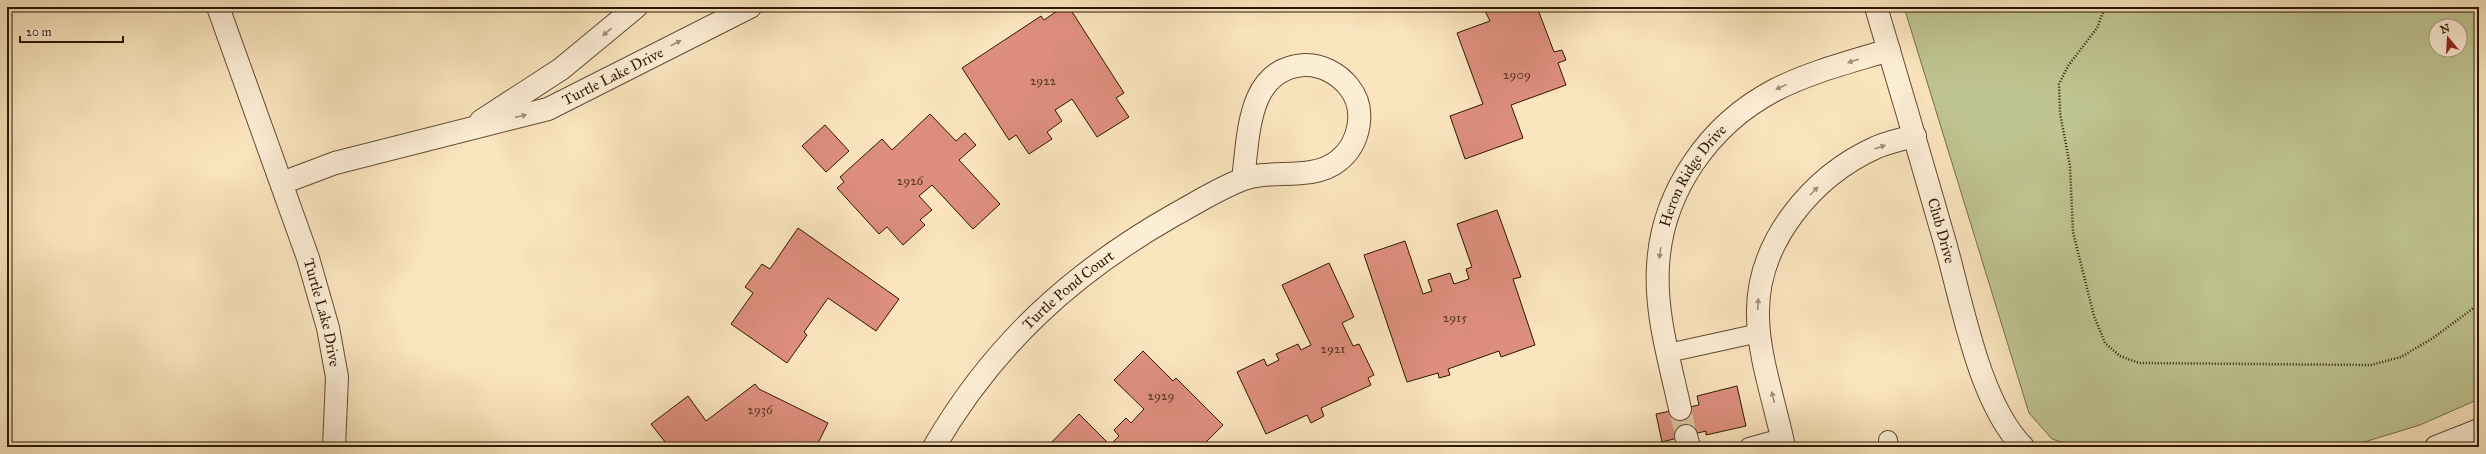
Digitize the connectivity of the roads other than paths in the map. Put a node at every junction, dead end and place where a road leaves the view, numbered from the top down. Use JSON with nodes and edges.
{"nodes":[{"id":1,"x":218,"y":7,"type":"edge"},
{"id":2,"x":636,"y":7,"type":"edge"},
{"id":3,"x":750,"y":7,"type":"edge"},
{"id":4,"x":1876,"y":7,"type":"edge"},
{"id":5,"x":1889,"y":50,"type":"junction"},
{"id":6,"x":470,"y":128,"type":"junction"},
{"id":7,"x":1915,"y":136,"type":"junction"},
{"id":8,"x":1242,"y":179,"type":"junction"},
{"id":9,"x":282,"y":183,"type":"junction"},
{"id":10,"x":1759,"y":333,"type":"junction"},
{"id":11,"x":1668,"y":353,"type":"junction"},
{"id":12,"x":1680,"y":409,"type":"tunnel mouth"},
{"id":13,"x":2479,"y":430,"type":"edge"},
{"id":14,"x":1783,"y":443,"type":"edge"},
{"id":15,"x":334,"y":447,"type":"edge"},
{"id":16,"x":934,"y":447,"type":"edge"},
{"id":17,"x":1749,"y":447,"type":"edge"},
{"id":18,"x":2023,"y":447,"type":"edge"},
{"id":19,"x":2436,"y":447,"type":"edge"}],
"edges":[{"from":1,"to":9,"type":"street","name":"Turtle Lake Drive"},
{"from":2,"to":6,"type":"street","name":"Turtle Lake Drive","one_way":true},
{"from":6,"to":3,"type":"street","name":"Turtle Lake Drive","one_way":true},
{"from":4,"to":5,"type":"street","name":"Club Drive"},
{"from":5,"to":7,"type":"street","name":"Club Drive"},
{"from":5,"to":11,"type":"street","name":"Heron Ridge Drive","one_way":true},
{"from":6,"to":9,"type":"street","name":"Turtle Lake Drive"},
{"from":10,"to":7,"type":"street","one_way":true},
{"from":7,"to":18,"type":"street","name":"Club Drive"},
{"from":8,"to":8,"type":"street","name":"Turtle Pond Court"},
{"from":8,"to":16,"type":"street","name":"Turtle Pond Court"},
{"from":9,"to":15,"type":"street","name":"Turtle Lake Drive"},
{"from":10,"to":11,"type":"lane"},
{"from":14,"to":10,"type":"street","one_way":true},
{"from":11,"to":12,"type":"street","name":"Heron Ridge Drive"},
{"from":13,"to":19,"type":"street"},
{"from":14,"to":17,"type":"lane"}]}
